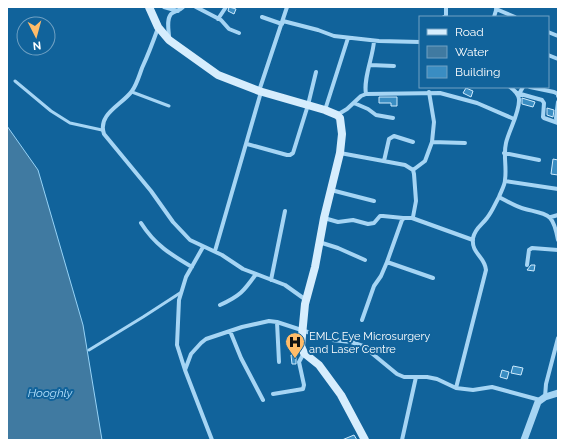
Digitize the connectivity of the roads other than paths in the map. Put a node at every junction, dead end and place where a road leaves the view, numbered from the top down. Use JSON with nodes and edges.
{"nodes":[{"id":1,"x":149,"y":7,"type":"edge"},
{"id":2,"x":164,"y":7,"type":"edge"},
{"id":3,"x":183,"y":7,"type":"edge"},
{"id":4,"x":196,"y":7,"type":"edge"},
{"id":5,"x":226,"y":7,"type":"edge"},
{"id":6,"x":287,"y":7,"type":"edge"},
{"id":7,"x":497,"y":8,"type":"edge"},
{"id":8,"x":178,"y":11,"type":"junction"},
{"id":9,"x":513,"y":16,"type":"edge"},
{"id":10,"x":262,"y":17,"type":"dead end"},
{"id":11,"x":218,"y":19,"type":"junction"},
{"id":12,"x":283,"y":22,"type":"junction"},
{"id":13,"x":158,"y":27,"type":"junction"},
{"id":14,"x":239,"y":32,"type":"dead end"},
{"id":15,"x":348,"y":38,"type":"junction"},
{"id":16,"x":169,"y":40,"type":"junction"},
{"id":17,"x":374,"y":41,"type":"junction"},
{"id":18,"x":419,"y":42,"type":"edge"},
{"id":19,"x":370,"y":65,"type":"junction"},
{"id":20,"x":394,"y":66,"type":"dead end"},
{"id":21,"x":316,"y":72,"type":"dead end"},
{"id":22,"x":15,"y":81,"type":"dead end"},
{"id":23,"x":442,"y":88,"type":"edge"},
{"id":24,"x":511,"y":88,"type":"edge"},
{"id":25,"x":522,"y":88,"type":"edge"},
{"id":26,"x":535,"y":88,"type":"edge"},
{"id":27,"x":260,"y":91,"type":"junction"},
{"id":28,"x":132,"y":92,"type":"junction"},
{"id":29,"x":429,"y":92,"type":"junction"},
{"id":30,"x":440,"y":93,"type":"junction"},
{"id":31,"x":518,"y":93,"type":"junction"},
{"id":32,"x":366,"y":94,"type":"junction"},
{"id":33,"x":558,"y":96,"type":"edge"},
{"id":34,"x":558,"y":102,"type":"edge"},
{"id":35,"x":354,"y":103,"type":"junction"},
{"id":36,"x":308,"y":105,"type":"junction"},
{"id":37,"x":169,"y":106,"type":"dead end"},
{"id":38,"x":325,"y":110,"type":"junction"},
{"id":39,"x":337,"y":115,"type":"junction"},
{"id":40,"x":393,"y":118,"type":"dead end"},
{"id":41,"x":514,"y":119,"type":"junction"},
{"id":42,"x":558,"y":124,"type":"edge"},
{"id":43,"x":102,"y":130,"type":"junction"},
{"id":44,"x":413,"y":142,"type":"dead end"},
{"id":45,"x":432,"y":142,"type":"junction"},
{"id":46,"x":465,"y":143,"type":"dead end"},
{"id":47,"x":247,"y":144,"type":"junction"},
{"id":48,"x":340,"y":153,"type":"junction"},
{"id":49,"x":504,"y":153,"type":"junction"},
{"id":50,"x":539,"y":160,"type":"dead end"},
{"id":51,"x":384,"y":161,"type":"junction"},
{"id":52,"x":412,"y":170,"type":"junction"},
{"id":53,"x":505,"y":181,"type":"junction"},
{"id":54,"x":558,"y":189,"type":"edge"},
{"id":55,"x":331,"y":190,"type":"junction"},
{"id":56,"x":499,"y":197,"type":"junction"},
{"id":57,"x":374,"y":201,"type":"dead end"},
{"id":58,"x":285,"y":211,"type":"dead end"},
{"id":59,"x":558,"y":215,"type":"edge"},
{"id":60,"x":324,"y":218,"type":"junction"},
{"id":61,"x":403,"y":218,"type":"junction"},
{"id":62,"x":412,"y":218,"type":"junction"},
{"id":63,"x":551,"y":218,"type":"junction"},
{"id":64,"x":141,"y":223,"type":"dead end"},
{"id":65,"x":473,"y":240,"type":"junction"},
{"id":66,"x":558,"y":240,"type":"edge"},
{"id":67,"x":320,"y":242,"type":"junction"},
{"id":68,"x":203,"y":247,"type":"junction"},
{"id":69,"x":558,"y":250,"type":"edge"},
{"id":70,"x":215,"y":251,"type":"junction"},
{"id":71,"x":365,"y":260,"type":"dead end"},
{"id":72,"x":387,"y":262,"type":"junction"},
{"id":73,"x":527,"y":265,"type":"dead end"},
{"id":74,"x":192,"y":267,"type":"junction"},
{"id":75,"x":256,"y":274,"type":"junction"},
{"id":76,"x":433,"y":278,"type":"dead end"},
{"id":77,"x":271,"y":280,"type":"junction"},
{"id":78,"x":180,"y":294,"type":"junction"},
{"id":79,"x":306,"y":300,"type":"junction"},
{"id":80,"x":220,"y":305,"type":"dead end"},
{"id":81,"x":362,"y":320,"type":"dead end"},
{"id":82,"x":277,"y":322,"type":"junction"},
{"id":83,"x":301,"y":330,"type":"junction"},
{"id":84,"x":230,"y":331,"type":"junction"},
{"id":85,"x":558,"y":338,"type":"edge"},
{"id":86,"x":89,"y":350,"type":"dead end"},
{"id":87,"x":304,"y":353,"type":"junction"},
{"id":88,"x":279,"y":362,"type":"dead end"},
{"id":89,"x":185,"y":370,"type":"junction"},
{"id":90,"x":416,"y":377,"type":"junction"},
{"id":91,"x":456,"y":388,"type":"junction"},
{"id":92,"x":273,"y":394,"type":"dead end"},
{"id":93,"x":558,"y":394,"type":"edge"},
{"id":94,"x":543,"y":399,"type":"junction"},
{"id":95,"x":263,"y":400,"type":"dead end"},
{"id":96,"x":212,"y":440,"type":"edge"},
{"id":97,"x":365,"y":440,"type":"edge"},
{"id":98,"x":402,"y":440,"type":"edge"},
{"id":99,"x":524,"y":440,"type":"edge"}],
"edges":[{"from":1,"to":13,"type":"main road"},
{"from":2,"to":8,"type":"street"},
{"from":3,"to":8,"type":"street"},
{"from":4,"to":11,"type":"street"},
{"from":5,"to":11,"type":"street"},
{"from":6,"to":12,"type":"street"},
{"from":7,"to":9,"type":"street"},
{"from":8,"to":16,"type":"street"},
{"from":10,"to":12,"type":"street"},
{"from":11,"to":14,"type":"street"},
{"from":12,"to":15,"type":"street"},
{"from":12,"to":27,"type":"street"},
{"from":13,"to":16,"type":"main road"},
{"from":13,"to":28,"type":"street"},
{"from":15,"to":17,"type":"street"},
{"from":15,"to":38,"type":"street"},
{"from":16,"to":27,"type":"main road"},
{"from":17,"to":18,"type":"street"},
{"from":17,"to":19,"type":"street"},
{"from":19,"to":20,"type":"street"},
{"from":19,"to":32,"type":"street"},
{"from":21,"to":36,"type":"street"},
{"from":22,"to":43,"type":"lane"},
{"from":23,"to":30,"type":"street"},
{"from":24,"to":31,"type":"street"},
{"from":25,"to":31,"type":"street"},
{"from":26,"to":33,"type":"street"},
{"from":27,"to":36,"type":"main road"},
{"from":27,"to":47,"type":"street"},
{"from":28,"to":37,"type":"lane"},
{"from":28,"to":43,"type":"street"},
{"from":29,"to":30,"type":"street"},
{"from":29,"to":32,"type":"street"},
{"from":29,"to":45,"type":"street"},
{"from":30,"to":41,"type":"street"},
{"from":31,"to":41,"type":"street"},
{"from":31,"to":42,"type":"street"},
{"from":32,"to":35,"type":"street"},
{"from":34,"to":42,"type":"street"},
{"from":35,"to":39,"type":"street"},
{"from":35,"to":40,"type":"street"},
{"from":36,"to":38,"type":"main road"},
{"from":36,"to":47,"type":"street"},
{"from":38,"to":39,"type":"main road"},
{"from":39,"to":48,"type":"main road"},
{"from":41,"to":49,"type":"street"},
{"from":43,"to":68,"type":"street"},
{"from":44,"to":51,"type":"street"},
{"from":45,"to":46,"type":"street"},
{"from":45,"to":52,"type":"street"},
{"from":47,"to":70,"type":"street"},
{"from":48,"to":51,"type":"street"},
{"from":48,"to":55,"type":"main road"},
{"from":49,"to":50,"type":"street"},
{"from":49,"to":53,"type":"street"},
{"from":51,"to":52,"type":"street"},
{"from":52,"to":62,"type":"street"},
{"from":53,"to":54,"type":"street"},
{"from":53,"to":56,"type":"street"},
{"from":55,"to":57,"type":"street"},
{"from":55,"to":60,"type":"main road"},
{"from":56,"to":63,"type":"street"},
{"from":56,"to":65,"type":"street"},
{"from":58,"to":77,"type":"street"},
{"from":59,"to":63,"type":"street"},
{"from":60,"to":61,"type":"street"},
{"from":60,"to":67,"type":"main road"},
{"from":61,"to":62,"type":"street"},
{"from":61,"to":72,"type":"street"},
{"from":62,"to":65,"type":"street"},
{"from":63,"to":66,"type":"street"},
{"from":64,"to":74,"type":"street"},
{"from":65,"to":91,"type":"street"},
{"from":67,"to":71,"type":"street"},
{"from":67,"to":79,"type":"main road"},
{"from":68,"to":70,"type":"street"},
{"from":68,"to":74,"type":"street"},
{"from":69,"to":73,"type":"street"},
{"from":70,"to":75,"type":"street"},
{"from":72,"to":76,"type":"street"},
{"from":72,"to":81,"type":"street"},
{"from":74,"to":78,"type":"street"},
{"from":75,"to":77,"type":"street"},
{"from":75,"to":80,"type":"street"},
{"from":77,"to":79,"type":"street"},
{"from":78,"to":86,"type":"lane"},
{"from":78,"to":89,"type":"street"},
{"from":79,"to":83,"type":"main road"},
{"from":82,"to":83,"type":"street"},
{"from":82,"to":84,"type":"street"},
{"from":82,"to":88,"type":"street"},
{"from":83,"to":87,"type":"main road"},
{"from":83,"to":90,"type":"street"},
{"from":84,"to":89,"type":"street"},
{"from":84,"to":95,"type":"street"},
{"from":85,"to":94,"type":"street"},
{"from":87,"to":92,"type":"street"},
{"from":87,"to":97,"type":"main road"},
{"from":89,"to":96,"type":"street"},
{"from":90,"to":91,"type":"street"},
{"from":90,"to":98,"type":"street"},
{"from":91,"to":94,"type":"street"},
{"from":93,"to":94,"type":"street"},
{"from":94,"to":99,"type":"street"}]}
